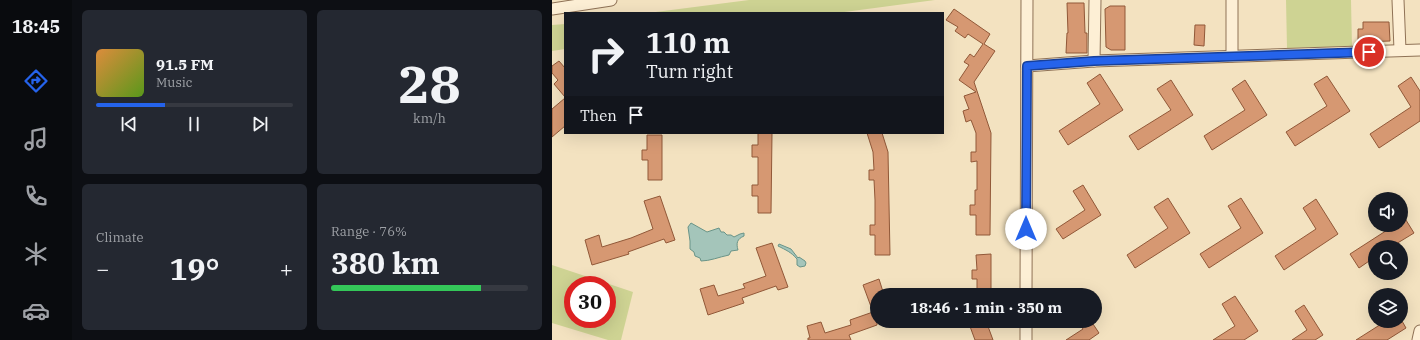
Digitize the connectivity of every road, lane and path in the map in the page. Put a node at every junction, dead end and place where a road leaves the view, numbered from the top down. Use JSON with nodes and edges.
{"nodes":[{"id":1,"x":611,"y":0,"type":"edge"},
{"id":2,"x":1095,"y":0,"type":"edge"},
{"id":3,"x":1232,"y":0,"type":"edge"},
{"id":4,"x":1398,"y":0,"type":"edge"},
{"id":5,"x":1026,"y":1,"type":"edge"},
{"id":6,"x":552,"y":9,"type":"edge"},
{"id":7,"x":1400,"y":50,"type":"junction"},
{"id":8,"x":1420,"y":50,"type":"edge"},
{"id":9,"x":1232,"y":56,"type":"junction"},
{"id":10,"x":1094,"y":61,"type":"junction"},
{"id":11,"x":1027,"y":66,"type":"junction"},
{"id":12,"x":1026,"y":288,"type":"edge"},
{"id":13,"x":1026,"y":328,"type":"edge"},
{"id":14,"x":1420,"y":331,"type":"edge"},
{"id":15,"x":1026,"y":340,"type":"edge"},
{"id":16,"x":1418,"y":340,"type":"edge"}],
"edges":[{"from":1,"to":6,"type":"street"},
{"from":2,"to":10,"type":"street"},
{"from":3,"to":9,"type":"street"},
{"from":4,"to":7,"type":"street"},
{"from":5,"to":11,"type":"street"},
{"from":7,"to":8,"type":"street"},
{"from":7,"to":9,"type":"street"},
{"from":9,"to":10,"type":"street"},
{"from":10,"to":11,"type":"street"},
{"from":11,"to":12,"type":"street"},
{"from":13,"to":15,"type":"street"},
{"from":14,"to":16,"type":"street"}]}
